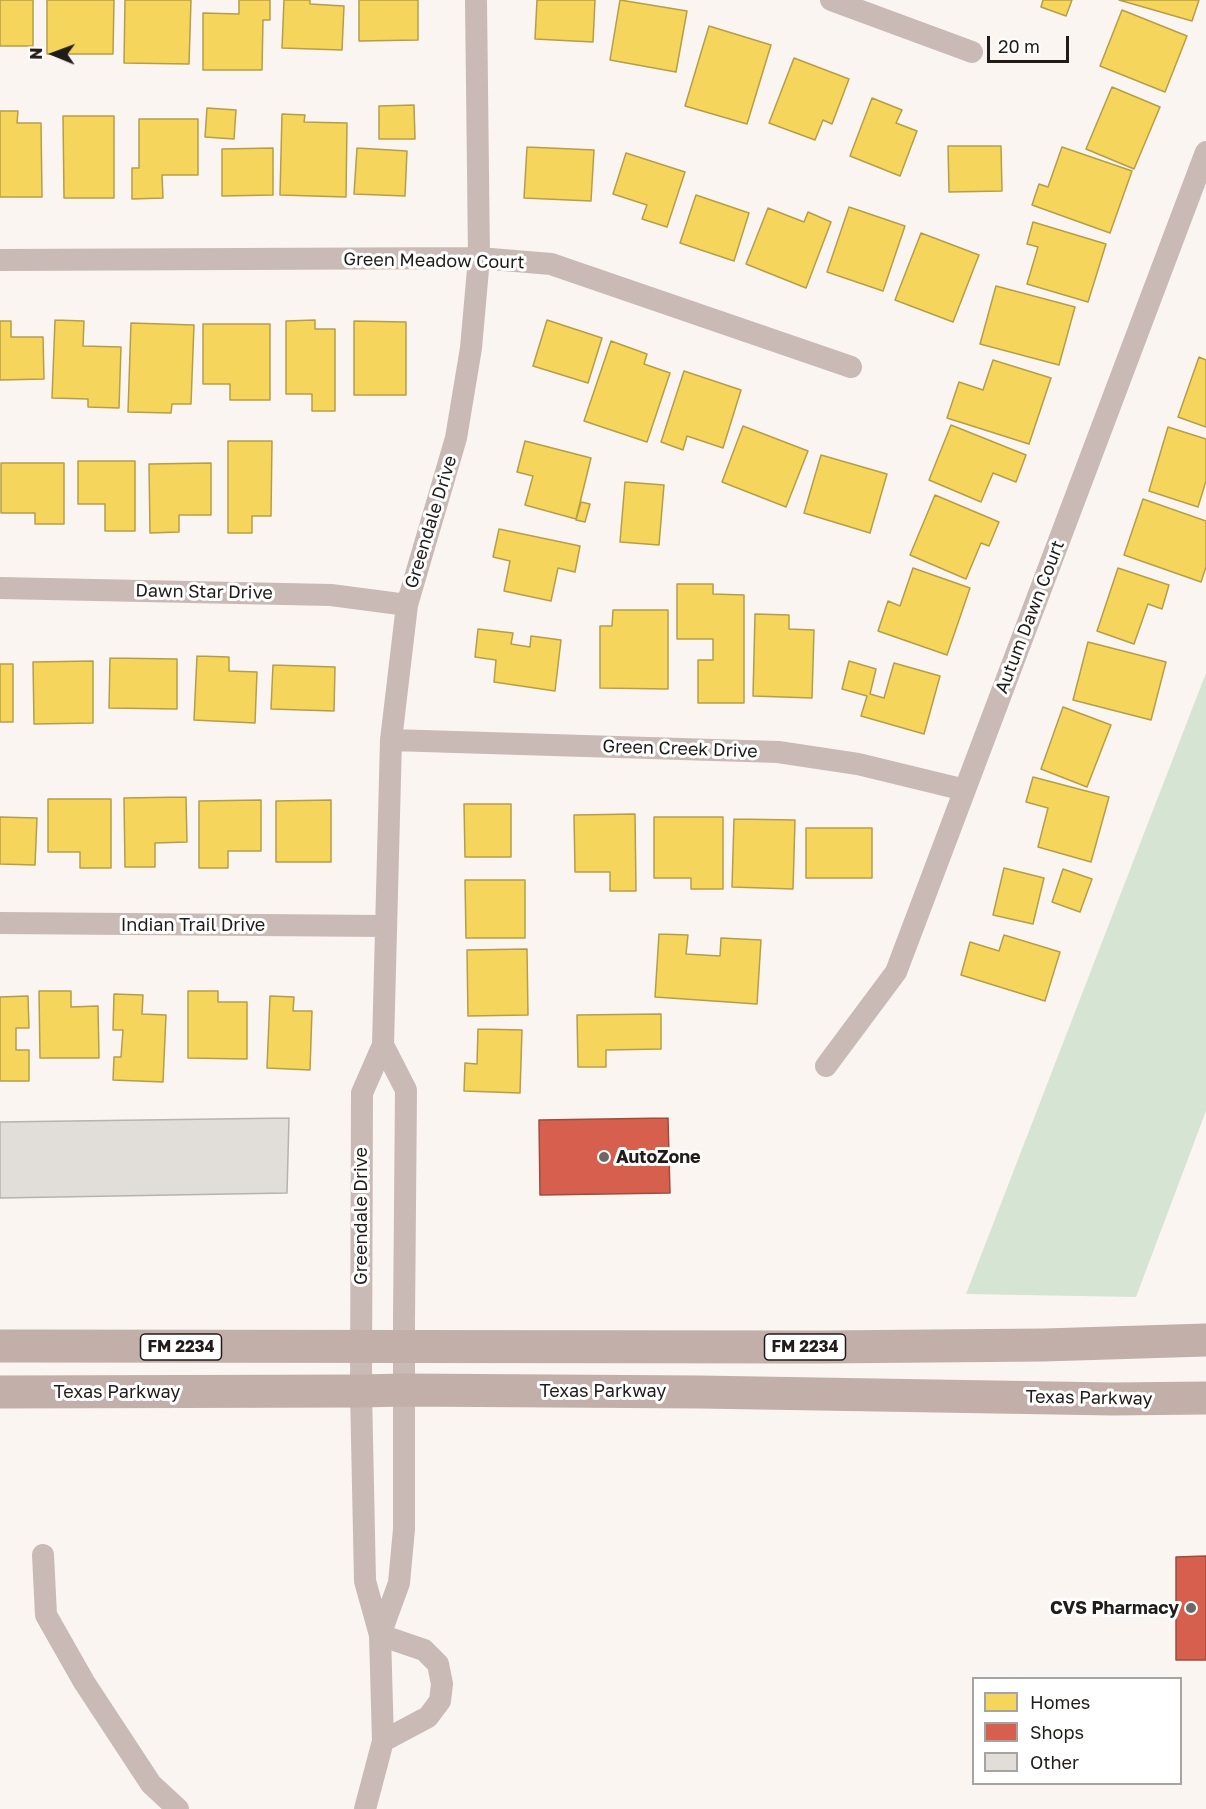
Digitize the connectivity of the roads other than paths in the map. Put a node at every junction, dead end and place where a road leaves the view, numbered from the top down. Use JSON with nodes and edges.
{"nodes":[{"id":1,"x":476,"y":0,"type":"edge"},
{"id":2,"x":831,"y":0,"type":"edge"},
{"id":3,"x":972,"y":52,"type":"dead end"},
{"id":4,"x":1206,"y":152,"type":"edge"},
{"id":5,"x":479,"y":258,"type":"junction"},
{"id":6,"x":0,"y":260,"type":"edge"},
{"id":7,"x":851,"y":367,"type":"dead end"},
{"id":8,"x":0,"y":588,"type":"edge"},
{"id":9,"x":406,"y":605,"type":"junction"},
{"id":10,"x":391,"y":741,"type":"junction"},
{"id":11,"x":965,"y":790,"type":"junction"},
{"id":12,"x":0,"y":923,"type":"edge"},
{"id":13,"x":385,"y":926,"type":"junction"},
{"id":14,"x":383,"y":1045,"type":"junction"},
{"id":15,"x":826,"y":1066,"type":"dead end"},
{"id":16,"x":1206,"y":1340,"type":"edge"},
{"id":17,"x":0,"y":1346,"type":"edge"},
{"id":18,"x":361,"y":1347,"type":"junction"},
{"id":19,"x":404,"y":1347,"type":"junction"},
{"id":20,"x":404,"y":1390,"type":"junction"},
{"id":21,"x":361,"y":1391,"type":"junction"},
{"id":22,"x":0,"y":1392,"type":"edge"},
{"id":23,"x":1206,"y":1398,"type":"edge"},
{"id":24,"x":43,"y":1555,"type":"dead end"},
{"id":25,"x":380,"y":1635,"type":"junction"},
{"id":26,"x":383,"y":1741,"type":"junction"},
{"id":27,"x":178,"y":1809,"type":"edge"},
{"id":28,"x":365,"y":1809,"type":"edge"}],
"edges":[{"from":1,"to":5,"type":"street","name":"Greendale Drive"},
{"from":2,"to":3,"type":"street"},
{"from":4,"to":11,"type":"street","name":"Autum Dawn Court"},
{"from":5,"to":6,"type":"street","name":"Green Meadow Court"},
{"from":5,"to":7,"type":"street","name":"Green Meadow Court"},
{"from":5,"to":9,"type":"street","name":"Greendale Drive"},
{"from":8,"to":9,"type":"street","name":"Dawn Star Drive"},
{"from":9,"to":10,"type":"street","name":"Greendale Drive"},
{"from":10,"to":11,"type":"street","name":"Green Creek Drive"},
{"from":10,"to":13,"type":"street","name":"Greendale Drive"},
{"from":11,"to":15,"type":"street","name":"Autum Dawn Court"},
{"from":12,"to":13,"type":"street","name":"Indian Trail Drive"},
{"from":13,"to":14,"type":"street","name":"Greendale Drive"},
{"from":14,"to":18,"type":"street","name":"Greendale Drive"},
{"from":14,"to":19,"type":"street","name":"Greendale Drive"},
{"from":16,"to":19,"type":"main road","number":"FM 2234"},
{"from":17,"to":18,"type":"main road","number":"FM 2234"},
{"from":18,"to":19,"type":"main road","number":"FM 2234"},
{"from":18,"to":21,"type":"street","name":"Greendale Drive"},
{"from":19,"to":20,"type":"street","name":"Greendale Drive"},
{"from":20,"to":21,"type":"main road","name":"Texas Parkway"},
{"from":20,"to":23,"type":"main road","name":"Texas Parkway"},
{"from":20,"to":25,"type":"street","name":"Greendale Drive"},
{"from":21,"to":22,"type":"main road","name":"Texas Parkway"},
{"from":21,"to":25,"type":"street","name":"Greendale Drive"},
{"from":24,"to":27,"type":"street"},
{"from":25,"to":26,"type":"street"},
{"from":25,"to":26,"type":"street"},
{"from":26,"to":28,"type":"street"}]}
